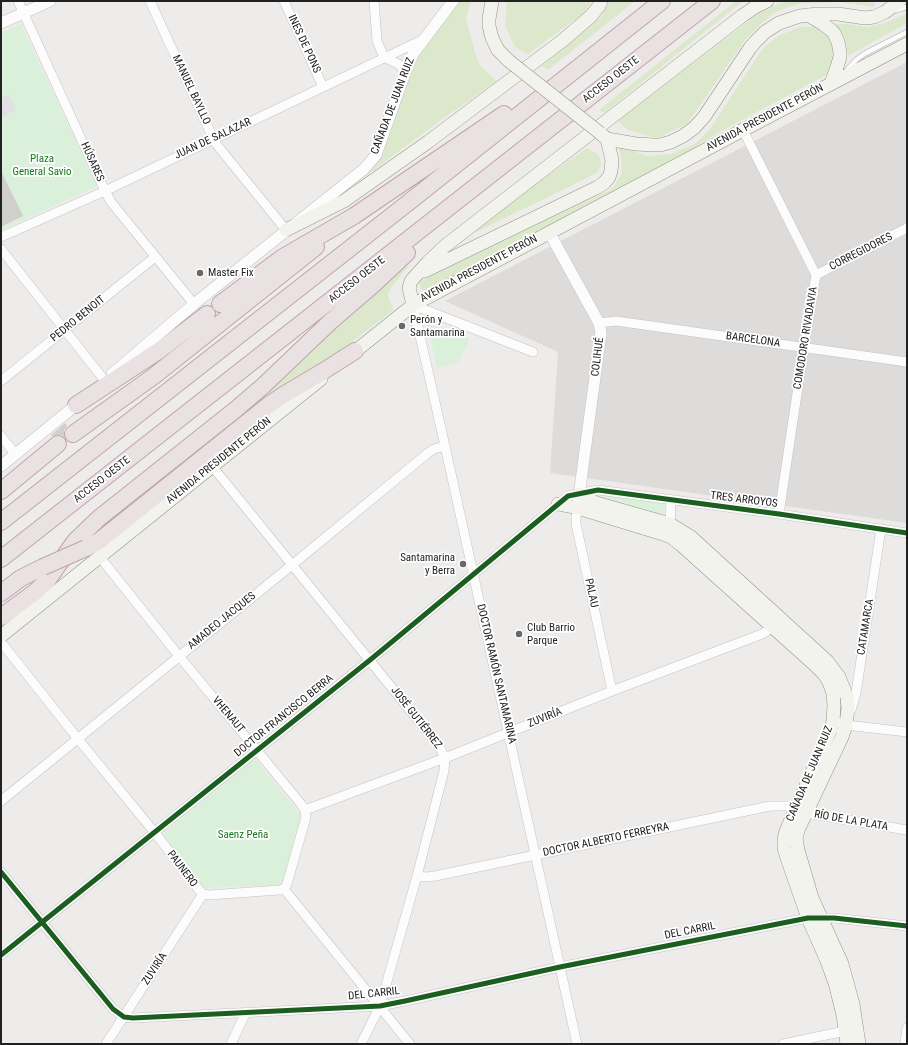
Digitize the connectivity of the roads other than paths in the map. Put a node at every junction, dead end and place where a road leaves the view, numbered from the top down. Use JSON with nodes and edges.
{"nodes":[{"id":1,"x":18,"y":1,"type":"edge"},
{"id":2,"x":50,"y":1,"type":"edge"},
{"id":3,"x":150,"y":1,"type":"edge"},
{"id":4,"x":284,"y":1,"type":"edge"},
{"id":5,"x":374,"y":1,"type":"edge"},
{"id":6,"x":453,"y":1,"type":"edge"},
{"id":7,"x":492,"y":1,"type":"edge"},
{"id":8,"x":601,"y":1,"type":"edge"},
{"id":9,"x":662,"y":1,"type":"edge"},
{"id":10,"x":712,"y":1,"type":"edge"},
{"id":11,"x":767,"y":1,"type":"edge"},
{"id":12,"x":900,"y":1,"type":"edge"},
{"id":13,"x":907,"y":7,"type":"edge"},
{"id":14,"x":24,"y":13,"type":"junction"},
{"id":15,"x":807,"y":15,"type":"junction"},
{"id":16,"x":878,"y":16,"type":"junction"},
{"id":17,"x":1,"y":23,"type":"edge"},
{"id":18,"x":907,"y":32,"type":"edge"},
{"id":19,"x":424,"y":38,"type":"junction"},
{"id":20,"x":907,"y":44,"type":"edge"},
{"id":21,"x":384,"y":57,"type":"junction"},
{"id":22,"x":586,"y":61,"type":"junction"},
{"id":23,"x":405,"y":73,"type":"junction"},
{"id":24,"x":835,"y":82,"type":"junction"},
{"id":25,"x":323,"y":87,"type":"junction"},
{"id":26,"x":743,"y":130,"type":"junction"},
{"id":27,"x":603,"y":136,"type":"junction"},
{"id":28,"x":213,"y":138,"type":"junction"},
{"id":29,"x":105,"y":191,"type":"junction"},
{"id":30,"x":470,"y":192,"type":"junction"},
{"id":31,"x":354,"y":216,"type":"junction"},
{"id":32,"x":907,"y":228,"type":"edge"},
{"id":33,"x":286,"y":230,"type":"junction"},
{"id":34,"x":549,"y":232,"type":"junction"},
{"id":35,"x":1,"y":237,"type":"edge"},
{"id":36,"x":1,"y":249,"type":"edge"},
{"id":37,"x":155,"y":257,"type":"junction"},
{"id":38,"x":416,"y":275,"type":"junction"},
{"id":39,"x":816,"y":275,"type":"junction"},
{"id":40,"x":220,"y":304,"type":"dead end"},
{"id":41,"x":413,"y":305,"type":"junction"},
{"id":42,"x":200,"y":309,"type":"junction"},
{"id":43,"x":599,"y":323,"type":"junction"},
{"id":44,"x":65,"y":330,"type":"junction"},
{"id":45,"x":804,"y":347,"type":"junction"},
{"id":46,"x":355,"y":351,"type":"junction"},
{"id":47,"x":533,"y":352,"type":"dead end"},
{"id":48,"x":907,"y":362,"type":"edge"},
{"id":49,"x":1,"y":381,"type":"edge"},
{"id":50,"x":105,"y":381,"type":"junction"},
{"id":51,"x":76,"y":405,"type":"junction"},
{"id":52,"x":73,"y":434,"type":"dead end"},
{"id":53,"x":1,"y":436,"type":"edge"},
{"id":54,"x":58,"y":444,"type":"dead end"},
{"id":55,"x":445,"y":446,"type":"junction"},
{"id":56,"x":16,"y":455,"type":"junction"},
{"id":57,"x":1,"y":466,"type":"edge"},
{"id":58,"x":212,"y":466,"type":"junction"},
{"id":59,"x":1,"y":491,"type":"edge"},
{"id":60,"x":579,"y":494,"type":"junction"},
{"id":61,"x":671,"y":500,"type":"junction"},
{"id":62,"x":558,"y":504,"type":"junction"},
{"id":63,"x":578,"y":508,"type":"junction"},
{"id":64,"x":780,"y":514,"type":"junction"},
{"id":65,"x":1,"y":522,"type":"edge"},
{"id":66,"x":670,"y":524,"type":"junction"},
{"id":67,"x":881,"y":529,"type":"junction"},
{"id":68,"x":907,"y":533,"type":"edge"},
{"id":69,"x":93,"y":552,"type":"junction"},
{"id":70,"x":1,"y":559,"type":"edge"},
{"id":71,"x":292,"y":565,"type":"junction"},
{"id":72,"x":473,"y":574,"type":"junction"},
{"id":73,"x":1,"y":593,"type":"edge"},
{"id":74,"x":1,"y":617,"type":"edge"},
{"id":75,"x":778,"y":624,"type":"junction"},
{"id":76,"x":1,"y":636,"type":"edge"},
{"id":77,"x":1,"y":642,"type":"edge"},
{"id":78,"x":179,"y":656,"type":"junction"},
{"id":79,"x":370,"y":660,"type":"junction"},
{"id":80,"x":612,"y":691,"type":"junction"},
{"id":81,"x":840,"y":723,"type":"junction"},
{"id":82,"x":508,"y":732,"type":"junction"},
{"id":83,"x":907,"y":732,"type":"edge"},
{"id":84,"x":78,"y":739,"type":"junction"},
{"id":85,"x":257,"y":750,"type":"junction"},
{"id":86,"x":445,"y":758,"type":"junction"},
{"id":87,"x":1,"y":801,"type":"edge"},
{"id":88,"x":305,"y":810,"type":"junction"},
{"id":89,"x":800,"y":810,"type":"junction"},
{"id":90,"x":907,"y":830,"type":"edge"},
{"id":91,"x":155,"y":833,"type":"junction"},
{"id":92,"x":536,"y":855,"type":"junction"},
{"id":93,"x":1,"y":872,"type":"edge"},
{"id":94,"x":417,"y":876,"type":"junction"},
{"id":95,"x":284,"y":889,"type":"junction"},
{"id":96,"x":203,"y":894,"type":"junction"},
{"id":97,"x":808,"y":918,"type":"junction"},
{"id":98,"x":821,"y":918,"type":"junction"},
{"id":99,"x":42,"y":922,"type":"junction"},
{"id":100,"x":907,"y":926,"type":"edge"},
{"id":101,"x":1,"y":955,"type":"edge"},
{"id":102,"x":560,"y":967,"type":"junction"},
{"id":103,"x":380,"y":1006,"type":"junction"},
{"id":104,"x":246,"y":1012,"type":"junction"},
{"id":105,"x":124,"y":1017,"type":"junction"},
{"id":106,"x":907,"y":1028,"type":"edge"},
{"id":107,"x":852,"y":1030,"type":"junction"},
{"id":108,"x":106,"y":1044,"type":"edge"},
{"id":109,"x":231,"y":1044,"type":"edge"},
{"id":110,"x":361,"y":1044,"type":"edge"},
{"id":111,"x":410,"y":1044,"type":"edge"},
{"id":112,"x":577,"y":1044,"type":"edge"},
{"id":113,"x":783,"y":1044,"type":"edge"},
{"id":114,"x":847,"y":1044,"type":"edge"},
{"id":115,"x":859,"y":1044,"type":"edge"},
{"id":116,"x":905,"y":1044,"type":"edge"}],
"edges":[{"from":1,"to":14,"type":"street","name":"HÚSARES"},
{"from":2,"to":14,"type":"street"},
{"from":3,"to":28,"type":"street","name":"MANUEL BAYLLO"},
{"from":4,"to":25,"type":"street","name":"INES DE PONS"},
{"from":5,"to":21,"type":"street"},
{"from":6,"to":19,"type":"street","name":"CAÑADA DE JUAN RUIZ"},
{"from":7,"to":27,"type":"main road","bridge":true},
{"from":8,"to":33,"type":"main road"},
{"from":9,"to":22,"type":"highway"},
{"from":10,"to":30,"type":"highway","name":"ACCESO OESTE"},
{"from":11,"to":38,"type":"main road"},
{"from":12,"to":16,"type":"main road"},
{"from":13,"to":16,"type":"lane"},
{"from":14,"to":17,"type":"street"},
{"from":14,"to":29,"type":"street","name":"HÚSARES"},
{"from":15,"to":16,"type":"main road"},
{"from":15,"to":24,"type":"main road"},
{"from":15,"to":27,"type":"main road"},
{"from":18,"to":24,"type":"lane"},
{"from":19,"to":21,"type":"street","name":"JUAN DE SALAZAR"},
{"from":19,"to":23,"type":"street","name":"CAÑADA DE JUAN RUIZ"},
{"from":20,"to":24,"type":"main road","name":"AVENIDA PRESIDENTE PERÓN"},
{"from":21,"to":23,"type":"street"},
{"from":21,"to":25,"type":"street","name":"JUAN DE SALAZAR"},
{"from":22,"to":31,"type":"highway"},
{"from":22,"to":65,"type":"highway"},
{"from":23,"to":33,"type":"street","name":"CAÑADA DE JUAN RUIZ"},
{"from":24,"to":26,"type":"main road","name":"AVENIDA PRESIDENTE PERÓN"},
{"from":25,"to":28,"type":"street","name":"JUAN DE SALAZAR"},
{"from":26,"to":34,"type":"main road","name":"AVENIDA PRESIDENTE PERÓN"},
{"from":26,"to":39,"type":"street","name":"COMODORO RIVADAVIA"},
{"from":27,"to":38,"type":"main road"},
{"from":28,"to":29,"type":"street","name":"JUAN DE SALAZAR"},
{"from":28,"to":33,"type":"street","name":"MANUEL BAYLLO"},
{"from":29,"to":35,"type":"street","name":"JUAN DE SALAZAR"},
{"from":29,"to":37,"type":"street","name":"HÚSARES"},
{"from":30,"to":70,"type":"highway","name":"ACCESO OESTE"},
{"from":30,"to":74,"type":"highway"},
{"from":31,"to":40,"type":"highway"},
{"from":31,"to":52,"type":"highway"},
{"from":32,"to":39,"type":"street","name":"CORREGIDORES"},
{"from":33,"to":42,"type":"street"},
{"from":34,"to":41,"type":"main road","name":"AVENIDA PRESIDENTE PERÓN"},
{"from":34,"to":43,"type":"street","name":"COLIHUÉ"},
{"from":36,"to":44,"type":"street"},
{"from":37,"to":42,"type":"street","name":"HÚSARES"},
{"from":37,"to":44,"type":"street","name":"PEDRO BENOIT"},
{"from":38,"to":41,"type":"main road"},
{"from":39,"to":45,"type":"street","name":"COMODORO RIVADAVIA"},
{"from":41,"to":46,"type":"main road","name":"AVENIDA PRESIDENTE PERÓN"},
{"from":41,"to":47,"type":"street"},
{"from":41,"to":55,"type":"street","name":"DOCTOR RAMÓN SANTAMARINA"},
{"from":42,"to":50,"type":"street"},
{"from":42,"to":51,"type":"highway"},
{"from":43,"to":45,"type":"street","name":"BARCELONA"},
{"from":43,"to":60,"type":"street","name":"COLIHUÉ"},
{"from":44,"to":49,"type":"street","name":"PEDRO BENOIT"},
{"from":44,"to":50,"type":"street"},
{"from":45,"to":48,"type":"street","name":"BARCELONA"},
{"from":45,"to":64,"type":"street","name":"COMODORO RIVADAVIA"},
{"from":46,"to":58,"type":"main road","name":"AVENIDA PRESIDENTE PERÓN"},
{"from":46,"to":69,"type":"highway"},
{"from":50,"to":51,"type":"street"},
{"from":51,"to":56,"type":"street"},
{"from":53,"to":56,"type":"street"},
{"from":54,"to":59,"type":"highway"},
{"from":55,"to":71,"type":"street","name":"AMADEO JACQUES"},
{"from":55,"to":72,"type":"street","name":"DOCTOR RAMÓN SANTAMARINA"},
{"from":56,"to":57,"type":"street"},
{"from":58,"to":69,"type":"main road","name":"AVENIDA PRESIDENTE PERÓN"},
{"from":58,"to":71,"type":"street","name":"JOSÉ GUTIÉRREZ"},
{"from":60,"to":61,"type":"street","name":"TRES ARROYOS"},
{"from":60,"to":62,"type":"street","name":"DOCTOR FRANCISCO BERRA"},
{"from":60,"to":63,"type":"street","name":"PALAU"},
{"from":60,"to":66,"type":"main road","name":"CAÑADA DE JUAN RUIZ"},
{"from":61,"to":64,"type":"street","name":"TRES ARROYOS"},
{"from":61,"to":66,"type":"street"},
{"from":62,"to":63,"type":"main road","name":"CAÑADA DE JUAN RUIZ"},
{"from":62,"to":72,"type":"street","name":"DOCTOR FRANCISCO BERRA"},
{"from":63,"to":75,"type":"main road","name":"CAÑADA DE JUAN RUIZ"},
{"from":63,"to":80,"type":"street","name":"PALAU"},
{"from":64,"to":67,"type":"street","name":"TRES ARROYOS"},
{"from":66,"to":75,"type":"main road","name":"CAÑADA DE JUAN RUIZ"},
{"from":67,"to":68,"type":"street","name":"TRES ARROYOS"},
{"from":67,"to":81,"type":"street","name":"CATAMARCA"},
{"from":69,"to":73,"type":"highway","bridge":true},
{"from":69,"to":76,"type":"main road","name":"AVENIDA PRESIDENTE PERÓN"},
{"from":69,"to":78,"type":"street","name":"VHENAUT"},
{"from":71,"to":78,"type":"street","name":"AMADEO JACQUES"},
{"from":71,"to":79,"type":"street","name":"JOSÉ GUTIÉRREZ"},
{"from":72,"to":79,"type":"street","name":"DOCTOR FRANCISCO BERRA"},
{"from":72,"to":82,"type":"street","name":"DOCTOR RAMÓN SANTAMARINA"},
{"from":75,"to":80,"type":"street","name":"ZUVIRÍA"},
{"from":75,"to":81,"type":"main road","name":"CAÑADA DE JUAN RUIZ"},
{"from":77,"to":84,"type":"street","name":"PAUNERO"},
{"from":78,"to":84,"type":"street","name":"AMADEO JACQUES"},
{"from":78,"to":85,"type":"street","name":"VHENAUT"},
{"from":79,"to":85,"type":"street","name":"DOCTOR FRANCISCO BERRA"},
{"from":79,"to":86,"type":"street","name":"JOSÉ GUTIÉRREZ"},
{"from":80,"to":82,"type":"street","name":"ZUVIRÍA"},
{"from":81,"to":83,"type":"street"},
{"from":81,"to":89,"type":"main road","name":"CAÑADA DE JUAN RUIZ"},
{"from":82,"to":86,"type":"street","name":"ZUVIRÍA"},
{"from":82,"to":92,"type":"street","name":"DOCTOR RAMÓN SANTAMARINA"},
{"from":84,"to":87,"type":"street","name":"AMADEO JACQUES"},
{"from":84,"to":91,"type":"street","name":"PAUNERO"},
{"from":85,"to":88,"type":"street","name":"VHENAUT"},
{"from":85,"to":91,"type":"street","name":"DOCTOR FRANCISCO BERRA"},
{"from":86,"to":88,"type":"street","name":"ZUVIRÍA"},
{"from":86,"to":94,"type":"street","name":"JOSÉ GUTIÉRREZ"},
{"from":88,"to":95,"type":"street"},
{"from":89,"to":90,"type":"street","name":"RÍO DE LA PLATA"},
{"from":89,"to":92,"type":"street","name":"DOCTOR ALBERTO FERREYRA"},
{"from":89,"to":97,"type":"main road","name":"CAÑADA DE JUAN RUIZ"},
{"from":89,"to":98,"type":"main road","name":"CAÑADA DE JUAN RUIZ"},
{"from":91,"to":96,"type":"street","name":"PAUNERO"},
{"from":91,"to":99,"type":"street","name":"DOCTOR FRANCISCO BERRA"},
{"from":92,"to":94,"type":"street","name":"DOCTOR ALBERTO FERREYRA"},
{"from":92,"to":102,"type":"street","name":"DOCTOR RAMÓN SANTAMARINA"},
{"from":93,"to":99,"type":"street"},
{"from":94,"to":103,"type":"street","name":"JOSÉ GUTIÉRREZ"},
{"from":95,"to":96,"type":"street","name":"PAUNERO"},
{"from":95,"to":103,"type":"street"},
{"from":96,"to":105,"type":"street","name":"ZUVIRÍA"},
{"from":97,"to":98,"type":"street","name":"DEL CARRIL"},
{"from":97,"to":102,"type":"street","name":"DEL CARRIL"},
{"from":97,"to":107,"type":"main road","name":"CAÑADA DE JUAN RUIZ"},
{"from":98,"to":100,"type":"street","name":"DEL CARRIL"},
{"from":98,"to":107,"type":"main road","name":"CAÑADA DE JUAN RUIZ"},
{"from":99,"to":101,"type":"street","name":"DOCTOR FRANCISCO BERRA"},
{"from":99,"to":105,"type":"street"},
{"from":102,"to":103,"type":"street","name":"DEL CARRIL"},
{"from":102,"to":112,"type":"street","name":"DOCTOR RAMÓN SANTAMARINA"},
{"from":103,"to":104,"type":"street","name":"DEL CARRIL"},
{"from":103,"to":110,"type":"street","name":"JOSÉ GUTIÉRREZ"},
{"from":103,"to":111,"type":"street"},
{"from":104,"to":105,"type":"street","name":"DEL CARRIL"},
{"from":104,"to":109,"type":"street"},
{"from":105,"to":108,"type":"street","name":"ZUVIRÍA"},
{"from":106,"to":116,"type":"street"},
{"from":107,"to":113,"type":"street"},
{"from":107,"to":114,"type":"main road","name":"CAÑADA DE JUAN RUIZ"},
{"from":107,"to":115,"type":"main road","name":"CAÑADA DE JUAN RUIZ"}]}
